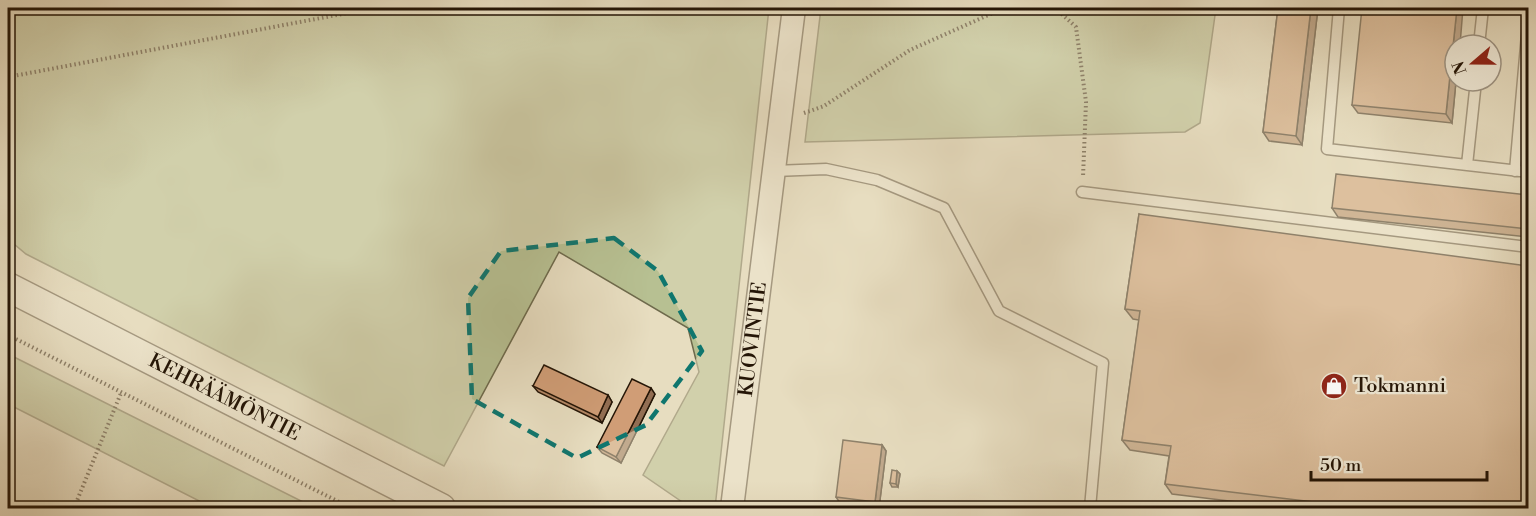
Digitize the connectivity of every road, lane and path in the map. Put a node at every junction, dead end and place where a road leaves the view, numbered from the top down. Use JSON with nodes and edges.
{"nodes":[{"id":1,"x":374,"y":8,"type":"edge"},
{"id":2,"x":794,"y":8,"type":"edge"},
{"id":3,"x":1004,"y":8,"type":"edge"},
{"id":4,"x":1055,"y":8,"type":"edge"},
{"id":5,"x":1339,"y":8,"type":"edge"},
{"id":6,"x":1483,"y":8,"type":"edge"},
{"id":7,"x":1528,"y":23,"type":"edge"},
{"id":8,"x":1480,"y":33,"type":"edge"},
{"id":9,"x":8,"y":77,"type":"edge"},
{"id":10,"x":1475,"y":93,"type":"edge"},
{"id":11,"x":780,"y":122,"type":"junction"},
{"id":12,"x":1467,"y":165,"type":"junction"},
{"id":13,"x":774,"y":171,"type":"junction"},
{"id":14,"x":1515,"y":171,"type":"junction"},
{"id":15,"x":1528,"y":172,"type":"edge"},
{"id":16,"x":1082,"y":192,"type":"joint"},
{"id":17,"x":1528,"y":247,"type":"edge"},
{"id":18,"x":8,"y":286,"type":"edge"},
{"id":19,"x":8,"y":335,"type":"edge"},
{"id":20,"x":121,"y":393,"type":"junction"},
{"id":21,"x":74,"y":508,"type":"edge"},
{"id":22,"x":351,"y":508,"type":"edge"},
{"id":23,"x":441,"y":508,"type":"edge"},
{"id":24,"x":732,"y":508,"type":"edge"},
{"id":25,"x":1090,"y":508,"type":"edge"}],
"edges":[{"from":1,"to":9,"type":"path"},
{"from":2,"to":11,"type":"street","name":"KUOVINTIE"},
{"from":3,"to":11,"type":"path"},
{"from":4,"to":16,"type":"path"},
{"from":5,"to":12,"type":"lane"},
{"from":6,"to":8,"type":"lane"},
{"from":7,"to":14,"type":"lane"},
{"from":10,"to":12,"type":"lane"},
{"from":11,"to":13,"type":"street","name":"KUOVINTIE"},
{"from":12,"to":14,"type":"lane"},
{"from":13,"to":24,"type":"street","name":"KUOVINTIE"},
{"from":13,"to":25,"type":"lane"},
{"from":14,"to":15,"type":"lane"},
{"from":16,"to":17,"type":"lane"},
{"from":18,"to":23,"type":"street","name":"KEHRÄÄMÖNTIE"},
{"from":19,"to":20,"type":"path"},
{"from":20,"to":21,"type":"path"},
{"from":20,"to":22,"type":"path"}]}
